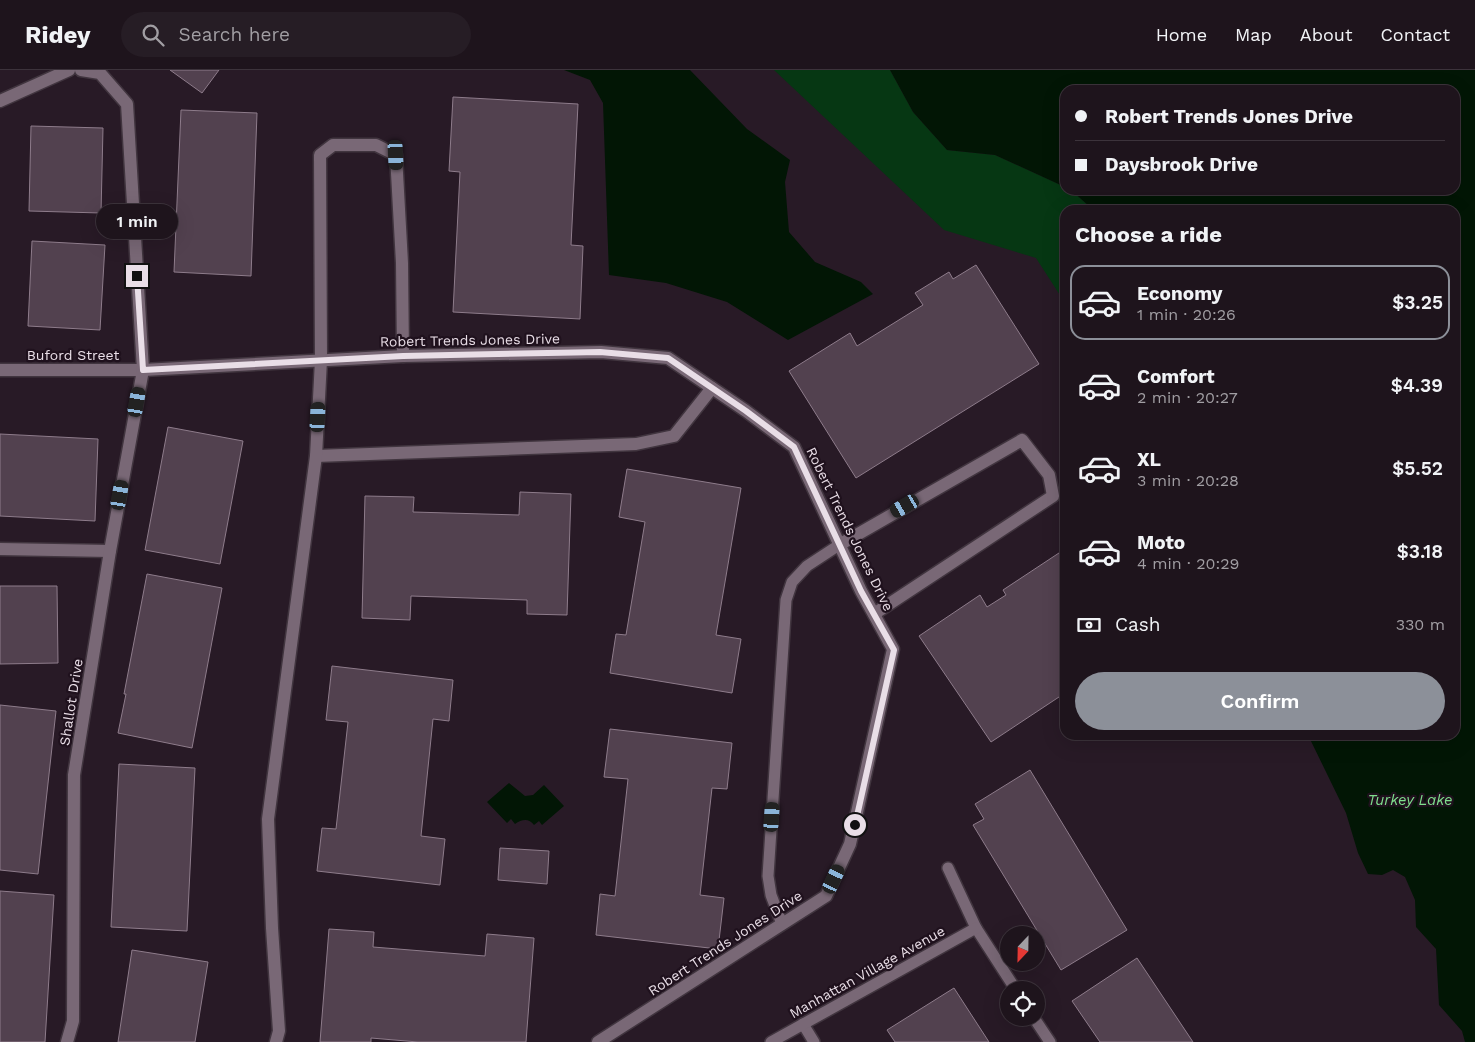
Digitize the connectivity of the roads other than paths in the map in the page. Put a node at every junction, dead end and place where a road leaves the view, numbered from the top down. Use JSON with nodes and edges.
{"nodes":[{"id":1,"x":69,"y":70,"type":"edge"},
{"id":2,"x":81,"y":70,"type":"edge"},
{"id":3,"x":0,"y":101,"type":"edge"},
{"id":4,"x":403,"y":356,"type":"junction"},
{"id":5,"x":321,"y":360,"type":"junction"},
{"id":6,"x":266,"y":364,"type":"joint"},
{"id":7,"x":0,"y":370,"type":"edge"},
{"id":8,"x":143,"y":370,"type":"junction"},
{"id":9,"x":712,"y":388,"type":"junction"},
{"id":10,"x":316,"y":456,"type":"junction"},
{"id":11,"x":839,"y":545,"type":"junction"},
{"id":12,"x":0,"y":549,"type":"edge"},
{"id":13,"x":110,"y":551,"type":"junction"},
{"id":14,"x":874,"y":614,"type":"junction"},
{"id":15,"x":948,"y":868,"type":"dead end"},
{"id":16,"x":782,"y":924,"type":"junction"},
{"id":17,"x":976,"y":928,"type":"junction"},
{"id":18,"x":1010,"y":981,"type":"edge"},
{"id":19,"x":803,"y":1024,"type":"junction"},
{"id":20,"x":1039,"y":1026,"type":"edge"},
{"id":21,"x":67,"y":1042,"type":"edge"},
{"id":22,"x":276,"y":1042,"type":"edge"},
{"id":23,"x":598,"y":1042,"type":"edge"},
{"id":24,"x":771,"y":1042,"type":"edge"},
{"id":25,"x":814,"y":1042,"type":"edge"},
{"id":26,"x":1050,"y":1042,"type":"edge"}],
"edges":[{"from":1,"to":3,"type":"street"},
{"from":2,"to":8,"type":"street","name":"Shallot Drive"},
{"from":4,"to":5,"type":"street","name":"Robert Trends Jones Drive"},
{"from":4,"to":5,"type":"street"},
{"from":4,"to":9,"type":"street","name":"Robert Trends Jones Drive"},
{"from":5,"to":6,"type":"street","name":"Robert Trends Jones Drive"},
{"from":5,"to":10,"type":"street"},
{"from":6,"to":8,"type":"street","name":"Buford Street"},
{"from":7,"to":8,"type":"street","name":"Buford Street"},
{"from":8,"to":13,"type":"street","name":"Shallot Drive"},
{"from":9,"to":10,"type":"street"},
{"from":9,"to":11,"type":"street","name":"Robert Trends Jones Drive"},
{"from":10,"to":22,"type":"street"},
{"from":11,"to":14,"type":"street","name":"Robert Trends Jones Drive"},
{"from":11,"to":14,"type":"street"},
{"from":11,"to":16,"type":"lane"},
{"from":12,"to":13,"type":"street"},
{"from":13,"to":21,"type":"street","name":"Shallot Drive"},
{"from":14,"to":16,"type":"street","name":"Robert Trends Jones Drive"},
{"from":15,"to":17,"type":"lane"},
{"from":16,"to":23,"type":"street","name":"Robert Trends Jones Drive"},
{"from":17,"to":18,"type":"lane"},
{"from":17,"to":19,"type":"lane","name":"Manhattan Village Avenue"},
{"from":19,"to":24,"type":"lane","name":"Manhattan Village Avenue"},
{"from":19,"to":25,"type":"lane"},
{"from":20,"to":26,"type":"lane"}]}
